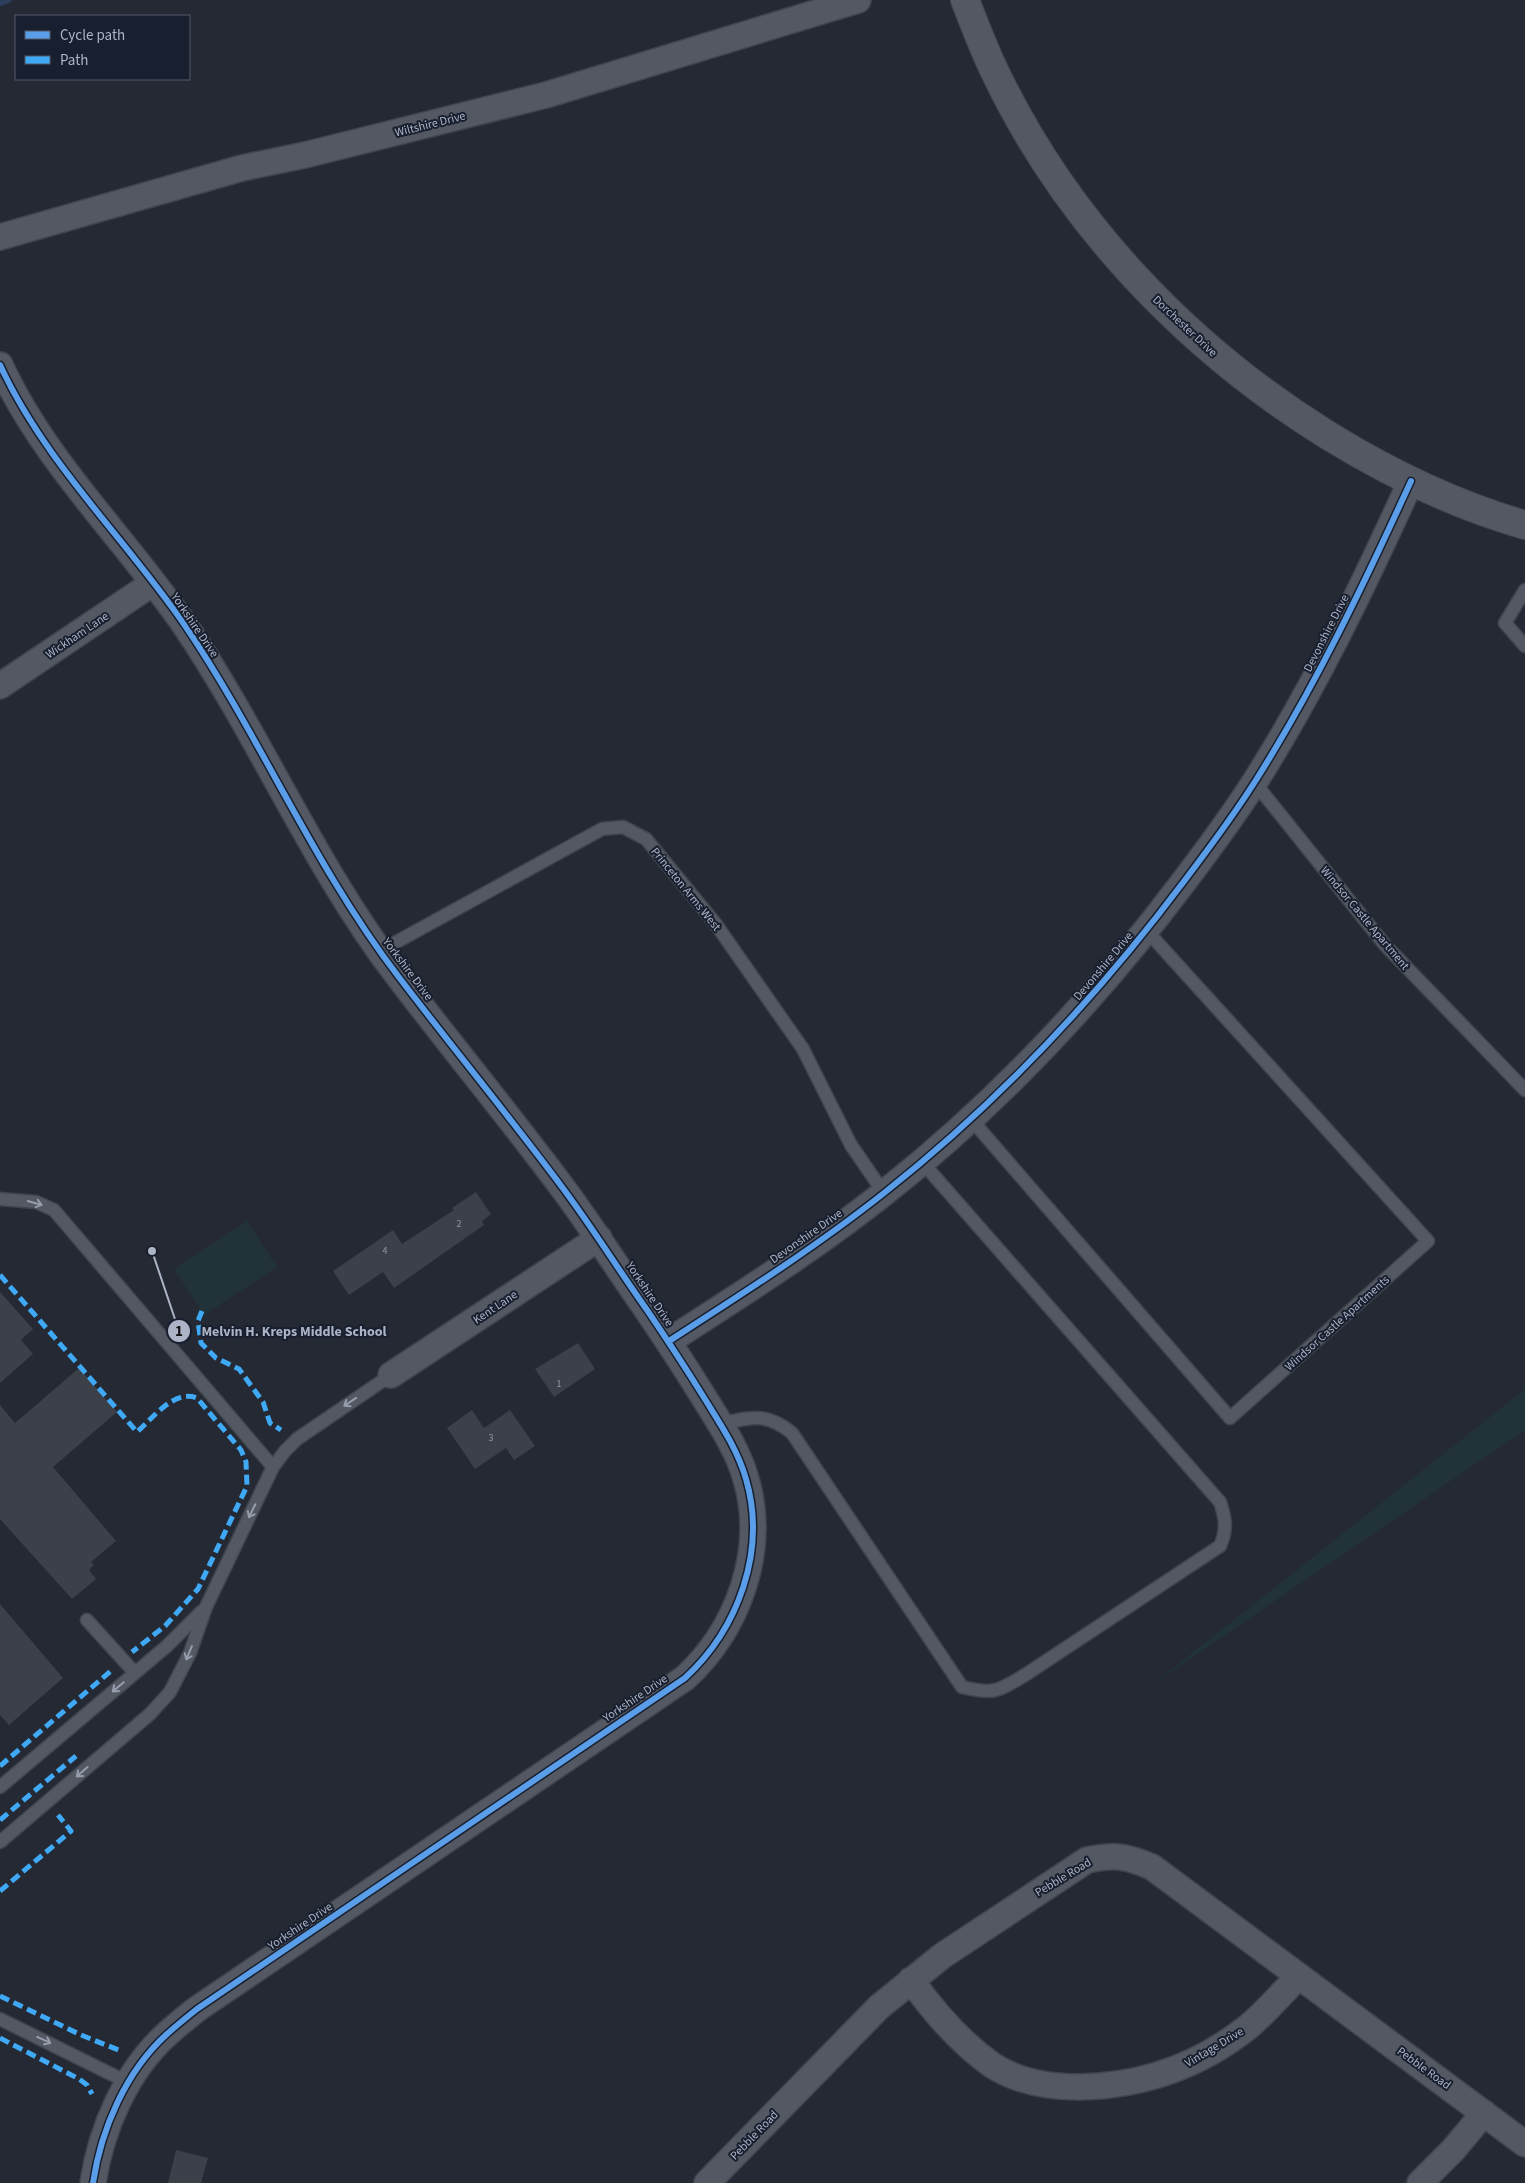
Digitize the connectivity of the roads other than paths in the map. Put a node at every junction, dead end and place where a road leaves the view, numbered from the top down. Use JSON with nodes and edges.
{"nodes":[{"id":1,"x":858,"y":0,"type":"edge"},
{"id":2,"x":964,"y":0,"type":"edge"},
{"id":3,"x":0,"y":237,"type":"edge"},
{"id":4,"x":0,"y":365,"type":"edge"},
{"id":5,"x":1411,"y":481,"type":"junction"},
{"id":6,"x":1525,"y":525,"type":"edge"},
{"id":7,"x":153,"y":583,"type":"junction"},
{"id":8,"x":1525,"y":590,"type":"edge"},
{"id":9,"x":1525,"y":646,"type":"edge"},
{"id":10,"x":0,"y":686,"type":"edge"},
{"id":11,"x":1255,"y":782,"type":"junction"},
{"id":12,"x":1147,"y":931,"type":"junction"},
{"id":13,"x":380,"y":951,"type":"junction"},
{"id":14,"x":1525,"y":1090,"type":"edge"},
{"id":15,"x":970,"y":1118,"type":"junction"},
{"id":16,"x":922,"y":1162,"type":"junction"},
{"id":17,"x":884,"y":1193,"type":"junction"},
{"id":18,"x":0,"y":1199,"type":"edge"},
{"id":19,"x":599,"y":1238,"type":"junction"},
{"id":20,"x":668,"y":1341,"type":"junction"},
{"id":21,"x":390,"y":1375,"type":"joint"},
{"id":22,"x":721,"y":1424,"type":"junction"},
{"id":23,"x":273,"y":1467,"type":"junction"},
{"id":24,"x":206,"y":1607,"type":"junction"},
{"id":25,"x":87,"y":1620,"type":"dead end"},
{"id":26,"x":135,"y":1672,"type":"junction"},
{"id":27,"x":0,"y":1787,"type":"edge"},
{"id":28,"x":0,"y":1842,"type":"edge"},
{"id":29,"x":1299,"y":1976,"type":"junction"},
{"id":30,"x":911,"y":1980,"type":"junction"},
{"id":31,"x":0,"y":2019,"type":"edge"},
{"id":32,"x":129,"y":2082,"type":"junction"},
{"id":33,"x":1484,"y":2113,"type":"junction"},
{"id":34,"x":1525,"y":2144,"type":"edge"},
{"id":35,"x":94,"y":2183,"type":"edge"},
{"id":36,"x":707,"y":2183,"type":"edge"},
{"id":37,"x":1420,"y":2183,"type":"edge"}],
"edges":[{"from":1,"to":3,"type":"street","name":"Wiltshire Drive"},
{"from":2,"to":5,"type":"street","name":"Dorchester Drive"},
{"from":4,"to":7,"type":"street","name":"Yorkshire Drive"},
{"from":5,"to":6,"type":"street","name":"Dorchester Drive"},
{"from":5,"to":11,"type":"street","name":"Devonshire Drive"},
{"from":7,"to":10,"type":"street","name":"Wickham Lane"},
{"from":7,"to":13,"type":"street","name":"Yorkshire Drive"},
{"from":8,"to":9,"type":"lane"},
{"from":11,"to":12,"type":"street","name":"Devonshire Drive"},
{"from":11,"to":14,"type":"lane","name":"Windsor Castle Apartment"},
{"from":12,"to":15,"type":"street","name":"Devonshire Drive"},
{"from":12,"to":15,"type":"lane","name":"Windsor Castle Apartments"},
{"from":13,"to":17,"type":"lane","name":"Princeton Arms West"},
{"from":13,"to":19,"type":"street","name":"Yorkshire Drive"},
{"from":15,"to":16,"type":"street","name":"Devonshire Drive"},
{"from":16,"to":17,"type":"street","name":"Devonshire Drive"},
{"from":16,"to":22,"type":"lane"},
{"from":17,"to":20,"type":"street","name":"Devonshire Drive"},
{"from":18,"to":23,"type":"lane","one_way":true},
{"from":19,"to":20,"type":"street","name":"Yorkshire Drive"},
{"from":19,"to":21,"type":"street","name":"Kent Lane"},
{"from":20,"to":22,"type":"street","name":"Yorkshire Drive"},
{"from":21,"to":23,"type":"lane","one_way":true},
{"from":22,"to":32,"type":"street","name":"Yorkshire Drive"},
{"from":23,"to":24,"type":"lane","one_way":true},
{"from":24,"to":26,"type":"lane"},
{"from":24,"to":28,"type":"lane","one_way":true},
{"from":25,"to":26,"type":"lane"},
{"from":26,"to":27,"type":"lane","one_way":true},
{"from":29,"to":30,"type":"street","name":"Vintage Drive"},
{"from":29,"to":30,"type":"street","name":"Pebble Road"},
{"from":29,"to":33,"type":"street","name":"Pebble Road"},
{"from":30,"to":36,"type":"street","name":"Pebble Road"},
{"from":31,"to":32,"type":"lane","one_way":true},
{"from":32,"to":35,"type":"street","name":"Yorkshire Drive"},
{"from":33,"to":34,"type":"street","name":"Pebble Road"},
{"from":33,"to":37,"type":"street"}]}
